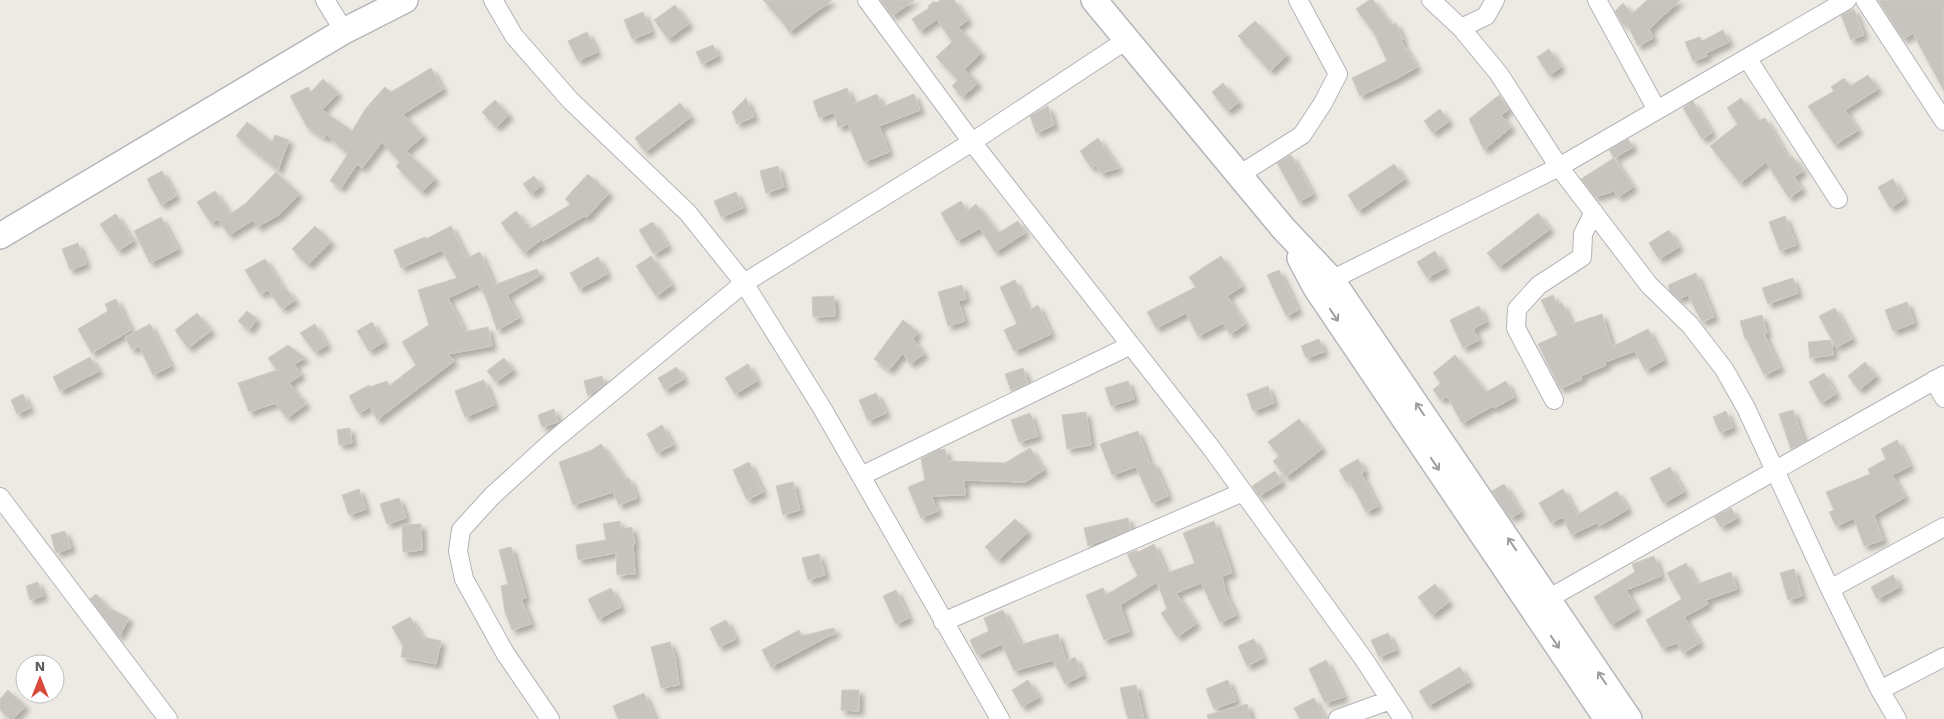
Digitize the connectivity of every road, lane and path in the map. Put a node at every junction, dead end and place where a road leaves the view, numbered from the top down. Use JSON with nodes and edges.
{"nodes":[{"id":1,"x":324,"y":0,"type":"edge"},
{"id":2,"x":405,"y":0,"type":"edge"},
{"id":3,"x":493,"y":0,"type":"edge"},
{"id":4,"x":867,"y":0,"type":"edge"},
{"id":5,"x":1094,"y":0,"type":"edge"},
{"id":6,"x":1298,"y":0,"type":"edge"},
{"id":7,"x":1431,"y":0,"type":"edge"},
{"id":8,"x":1495,"y":0,"type":"edge"},
{"id":9,"x":1597,"y":0,"type":"edge"},
{"id":10,"x":1847,"y":0,"type":"edge"},
{"id":11,"x":1865,"y":0,"type":"edge"},
{"id":12,"x":1461,"y":28,"type":"junction"},
{"id":13,"x":344,"y":32,"type":"junction"},
{"id":14,"x":1128,"y":39,"type":"junction"},
{"id":15,"x":1747,"y":58,"type":"junction"},
{"id":16,"x":1657,"y":110,"type":"junction"},
{"id":17,"x":1944,"y":121,"type":"edge"},
{"id":18,"x":972,"y":142,"type":"junction"},
{"id":19,"x":1559,"y":167,"type":"junction"},
{"id":20,"x":1239,"y":175,"type":"junction"},
{"id":21,"x":1838,"y":199,"type":"dead end"},
{"id":22,"x":1594,"y":212,"type":"junction"},
{"id":23,"x":0,"y":236,"type":"edge"},
{"id":24,"x":744,"y":283,"type":"junction"},
{"id":25,"x":1324,"y":284,"type":"junction"},
{"id":26,"x":1131,"y":345,"type":"junction"},
{"id":27,"x":1939,"y":377,"type":"edge"},
{"id":28,"x":1944,"y":398,"type":"edge"},
{"id":29,"x":1554,"y":400,"type":"dead end"},
{"id":30,"x":1775,"y":470,"type":"junction"},
{"id":31,"x":860,"y":476,"type":"junction"},
{"id":32,"x":1243,"y":492,"type":"junction"},
{"id":33,"x":1,"y":501,"type":"edge"},
{"id":34,"x":1944,"y":527,"type":"edge"},
{"id":35,"x":1830,"y":590,"type":"junction"},
{"id":36,"x":1541,"y":603,"type":"junction"},
{"id":37,"x":943,"y":622,"type":"junction"},
{"id":38,"x":1944,"y":658,"type":"edge"},
{"id":39,"x":1880,"y":690,"type":"junction"},
{"id":40,"x":1390,"y":700,"type":"junction"},
{"id":41,"x":168,"y":719,"type":"edge"},
{"id":42,"x":550,"y":719,"type":"edge"},
{"id":43,"x":1000,"y":719,"type":"edge"},
{"id":44,"x":1338,"y":719,"type":"edge"},
{"id":45,"x":1403,"y":719,"type":"edge"},
{"id":46,"x":1607,"y":719,"type":"edge"},
{"id":47,"x":1630,"y":719,"type":"edge"},
{"id":48,"x":1897,"y":719,"type":"edge"}],
"edges":[{"from":1,"to":13,"type":"street"},
{"from":2,"to":13,"type":"main road"},
{"from":3,"to":24,"type":"street"},
{"from":4,"to":18,"type":"street"},
{"from":5,"to":14,"type":"main road"},
{"from":6,"to":20,"type":"street"},
{"from":7,"to":12,"type":"street"},
{"from":8,"to":12,"type":"street"},
{"from":9,"to":16,"type":"street"},
{"from":10,"to":15,"type":"street"},
{"from":11,"to":17,"type":"street"},
{"from":12,"to":19,"type":"street"},
{"from":13,"to":23,"type":"main road"},
{"from":14,"to":18,"type":"street"},
{"from":14,"to":20,"type":"main road"},
{"from":15,"to":16,"type":"street"},
{"from":15,"to":21,"type":"street"},
{"from":16,"to":19,"type":"street"},
{"from":18,"to":24,"type":"street"},
{"from":18,"to":26,"type":"street"},
{"from":19,"to":22,"type":"street"},
{"from":19,"to":25,"type":"street"},
{"from":20,"to":25,"type":"main road"},
{"from":22,"to":29,"type":"street"},
{"from":22,"to":30,"type":"street"},
{"from":24,"to":31,"type":"street"},
{"from":24,"to":42,"type":"street"},
{"from":25,"to":36,"type":"main road"},
{"from":26,"to":31,"type":"street"},
{"from":26,"to":32,"type":"street"},
{"from":27,"to":28,"type":"street"},
{"from":27,"to":30,"type":"street"},
{"from":30,"to":35,"type":"street"},
{"from":30,"to":36,"type":"street"},
{"from":31,"to":37,"type":"street"},
{"from":32,"to":37,"type":"street"},
{"from":32,"to":40,"type":"street"},
{"from":33,"to":41,"type":"street"},
{"from":34,"to":35,"type":"street"},
{"from":35,"to":39,"type":"street"},
{"from":36,"to":46,"type":"main road","one_way":true},
{"from":47,"to":36,"type":"main road","one_way":true},
{"from":37,"to":43,"type":"street"},
{"from":38,"to":39,"type":"street"},
{"from":39,"to":48,"type":"street"},
{"from":40,"to":44,"type":"street"},
{"from":40,"to":45,"type":"street"}]}
